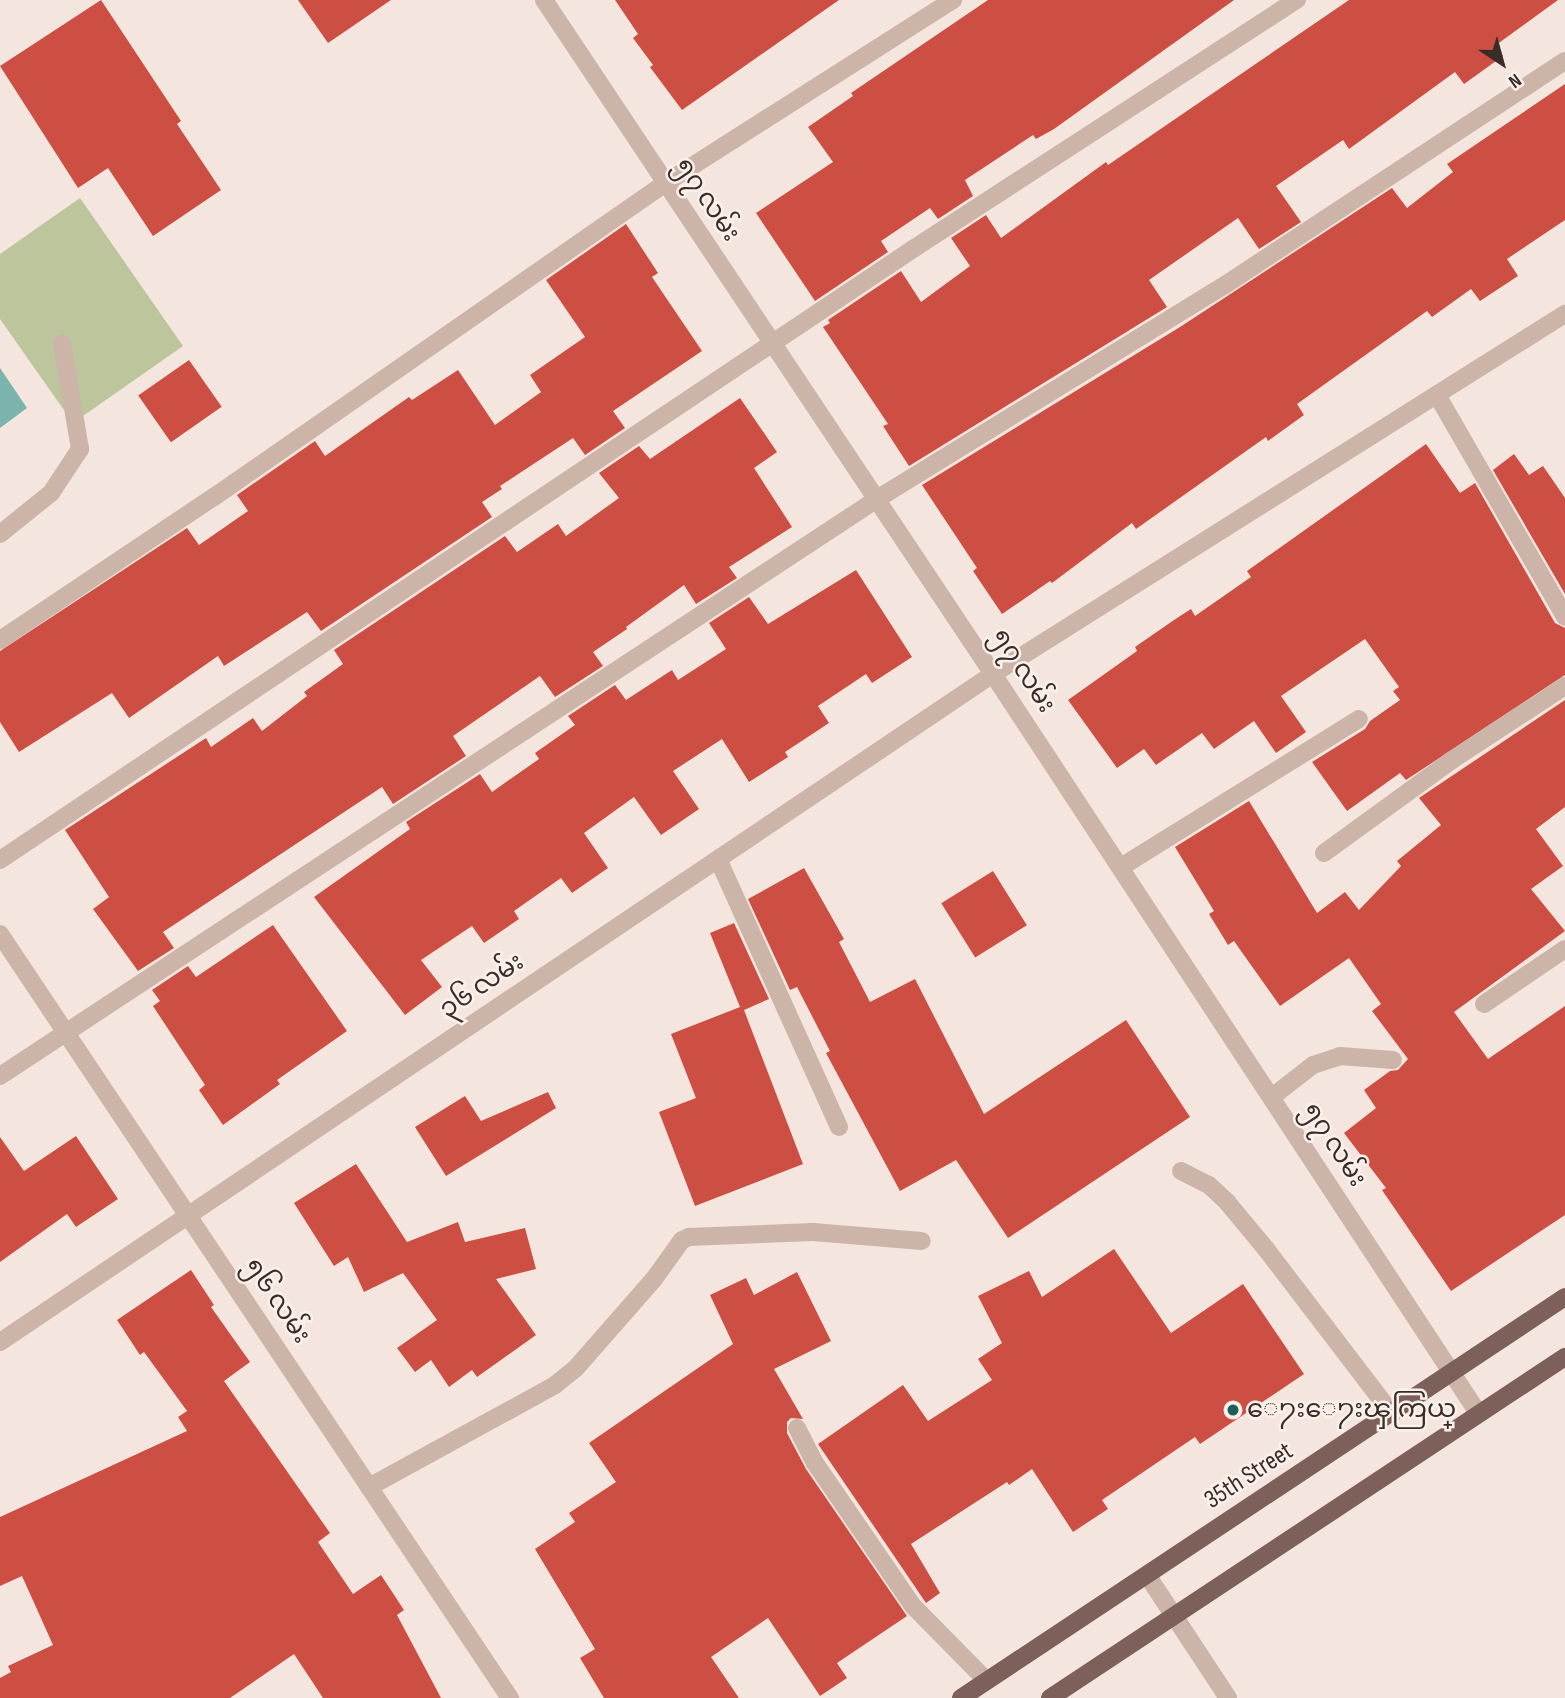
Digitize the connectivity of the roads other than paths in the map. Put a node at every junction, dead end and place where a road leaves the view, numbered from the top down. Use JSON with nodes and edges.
{"nodes":[{"id":1,"x":544,"y":0,"type":"edge"},
{"id":2,"x":953,"y":0,"type":"edge"},
{"id":3,"x":1297,"y":0,"type":"edge"},
{"id":4,"x":1565,"y":61,"type":"edge"},
{"id":5,"x":664,"y":184,"type":"junction"},
{"id":6,"x":1565,"y":314,"type":"edge"},
{"id":7,"x":62,"y":344,"type":"dead end"},
{"id":8,"x":773,"y":344,"type":"junction"},
{"id":9,"x":1437,"y":395,"type":"junction"},
{"id":10,"x":877,"y":499,"type":"junction"},
{"id":11,"x":0,"y":534,"type":"edge"},
{"id":12,"x":1565,"y":617,"type":"edge"},
{"id":13,"x":0,"y":640,"type":"edge"},
{"id":14,"x":993,"y":674,"type":"junction"},
{"id":15,"x":1565,"y":686,"type":"edge"},
{"id":16,"x":1359,"y":719,"type":"dead end"},
{"id":17,"x":1324,"y":853,"type":"dead end"},
{"id":18,"x":718,"y":859,"type":"junction"},
{"id":19,"x":0,"y":860,"type":"edge"},
{"id":20,"x":1121,"y":867,"type":"junction"},
{"id":21,"x":0,"y":934,"type":"edge"},
{"id":22,"x":1565,"y":949,"type":"edge"},
{"id":23,"x":1484,"y":1004,"type":"dead end"},
{"id":24,"x":68,"y":1034,"type":"junction"},
{"id":25,"x":1393,"y":1060,"type":"dead end"},
{"id":26,"x":0,"y":1076,"type":"edge"},
{"id":27,"x":1272,"y":1097,"type":"junction"},
{"id":28,"x":839,"y":1127,"type":"dead end"},
{"id":29,"x":1181,"y":1171,"type":"dead end"},
{"id":30,"x":188,"y":1216,"type":"junction"},
{"id":31,"x":922,"y":1241,"type":"dead end"},
{"id":32,"x":1565,"y":1297,"type":"edge"},
{"id":33,"x":0,"y":1342,"type":"edge"},
{"id":34,"x":1565,"y":1357,"type":"edge"},
{"id":35,"x":1453,"y":1374,"type":"junction"},
{"id":36,"x":1392,"y":1413,"type":"junction"},
{"id":37,"x":1478,"y":1413,"type":"junction"},
{"id":38,"x":797,"y":1428,"type":"dead end"},
{"id":39,"x":369,"y":1487,"type":"junction"},
{"id":40,"x":1147,"y":1575,"type":"junction"},
{"id":41,"x":1173,"y":1615,"type":"junction"},
{"id":42,"x":987,"y":1681,"type":"junction"},
{"id":43,"x":510,"y":1698,"type":"edge"},
{"id":44,"x":961,"y":1698,"type":"edge"},
{"id":45,"x":1051,"y":1698,"type":"edge"},
{"id":46,"x":1228,"y":1698,"type":"edge"}],
"edges":[{"from":1,"to":5,"type":"street","name":"၅၇ လမ်း"},
{"from":2,"to":5,"type":"street"},
{"from":3,"to":8,"type":"street"},
{"from":4,"to":10,"type":"street"},
{"from":5,"to":8,"type":"street","name":"၅၇ လမ်း"},
{"from":5,"to":13,"type":"street"},
{"from":6,"to":9,"type":"street","name":"၃၆ လမ်း"},
{"from":7,"to":11,"type":"street"},
{"from":8,"to":10,"type":"street","name":"၅၇ လမ်း"},
{"from":8,"to":19,"type":"street"},
{"from":9,"to":12,"type":"street"},
{"from":9,"to":14,"type":"street","name":"၃၆ လမ်း"},
{"from":10,"to":14,"type":"street","name":"၅၇ လမ်း"},
{"from":10,"to":24,"type":"street"},
{"from":14,"to":18,"type":"street","name":"၃၆ လမ်း"},
{"from":14,"to":20,"type":"street","name":"၅၇ လမ်း"},
{"from":15,"to":17,"type":"street"},
{"from":16,"to":20,"type":"street"},
{"from":18,"to":28,"type":"street"},
{"from":18,"to":30,"type":"street","name":"၃၆ လမ်း"},
{"from":20,"to":27,"type":"street","name":"၅၇ လမ်း"},
{"from":21,"to":24,"type":"street","name":"၅၆ လမ်း"},
{"from":22,"to":23,"type":"street"},
{"from":24,"to":26,"type":"street"},
{"from":24,"to":30,"type":"street","name":"၅၆ လမ်း"},
{"from":25,"to":27,"type":"street"},
{"from":27,"to":35,"type":"street","name":"၅၇ လမ်း"},
{"from":29,"to":36,"type":"street"},
{"from":30,"to":33,"type":"street","name":"၃၆ လမ်း"},
{"from":30,"to":39,"type":"street","name":"၅၆ လမ်း"},
{"from":31,"to":39,"type":"street"},
{"from":32,"to":35,"type":"main road","name":"35th Street"},
{"from":34,"to":37,"type":"main road"},
{"from":35,"to":36,"type":"main road","name":"35th Street"},
{"from":35,"to":37,"type":"street","name":"၅၇ လမ်း"},
{"from":36,"to":40,"type":"main road","name":"35th Street"},
{"from":37,"to":41,"type":"main road"},
{"from":38,"to":42,"type":"street"},
{"from":39,"to":43,"type":"street","name":"၅၆ လမ်း"},
{"from":40,"to":41,"type":"street"},
{"from":40,"to":42,"type":"main road","name":"35th Street"},
{"from":41,"to":45,"type":"main road"},
{"from":41,"to":46,"type":"street"},
{"from":42,"to":44,"type":"main road","name":"35th Street"}]}
